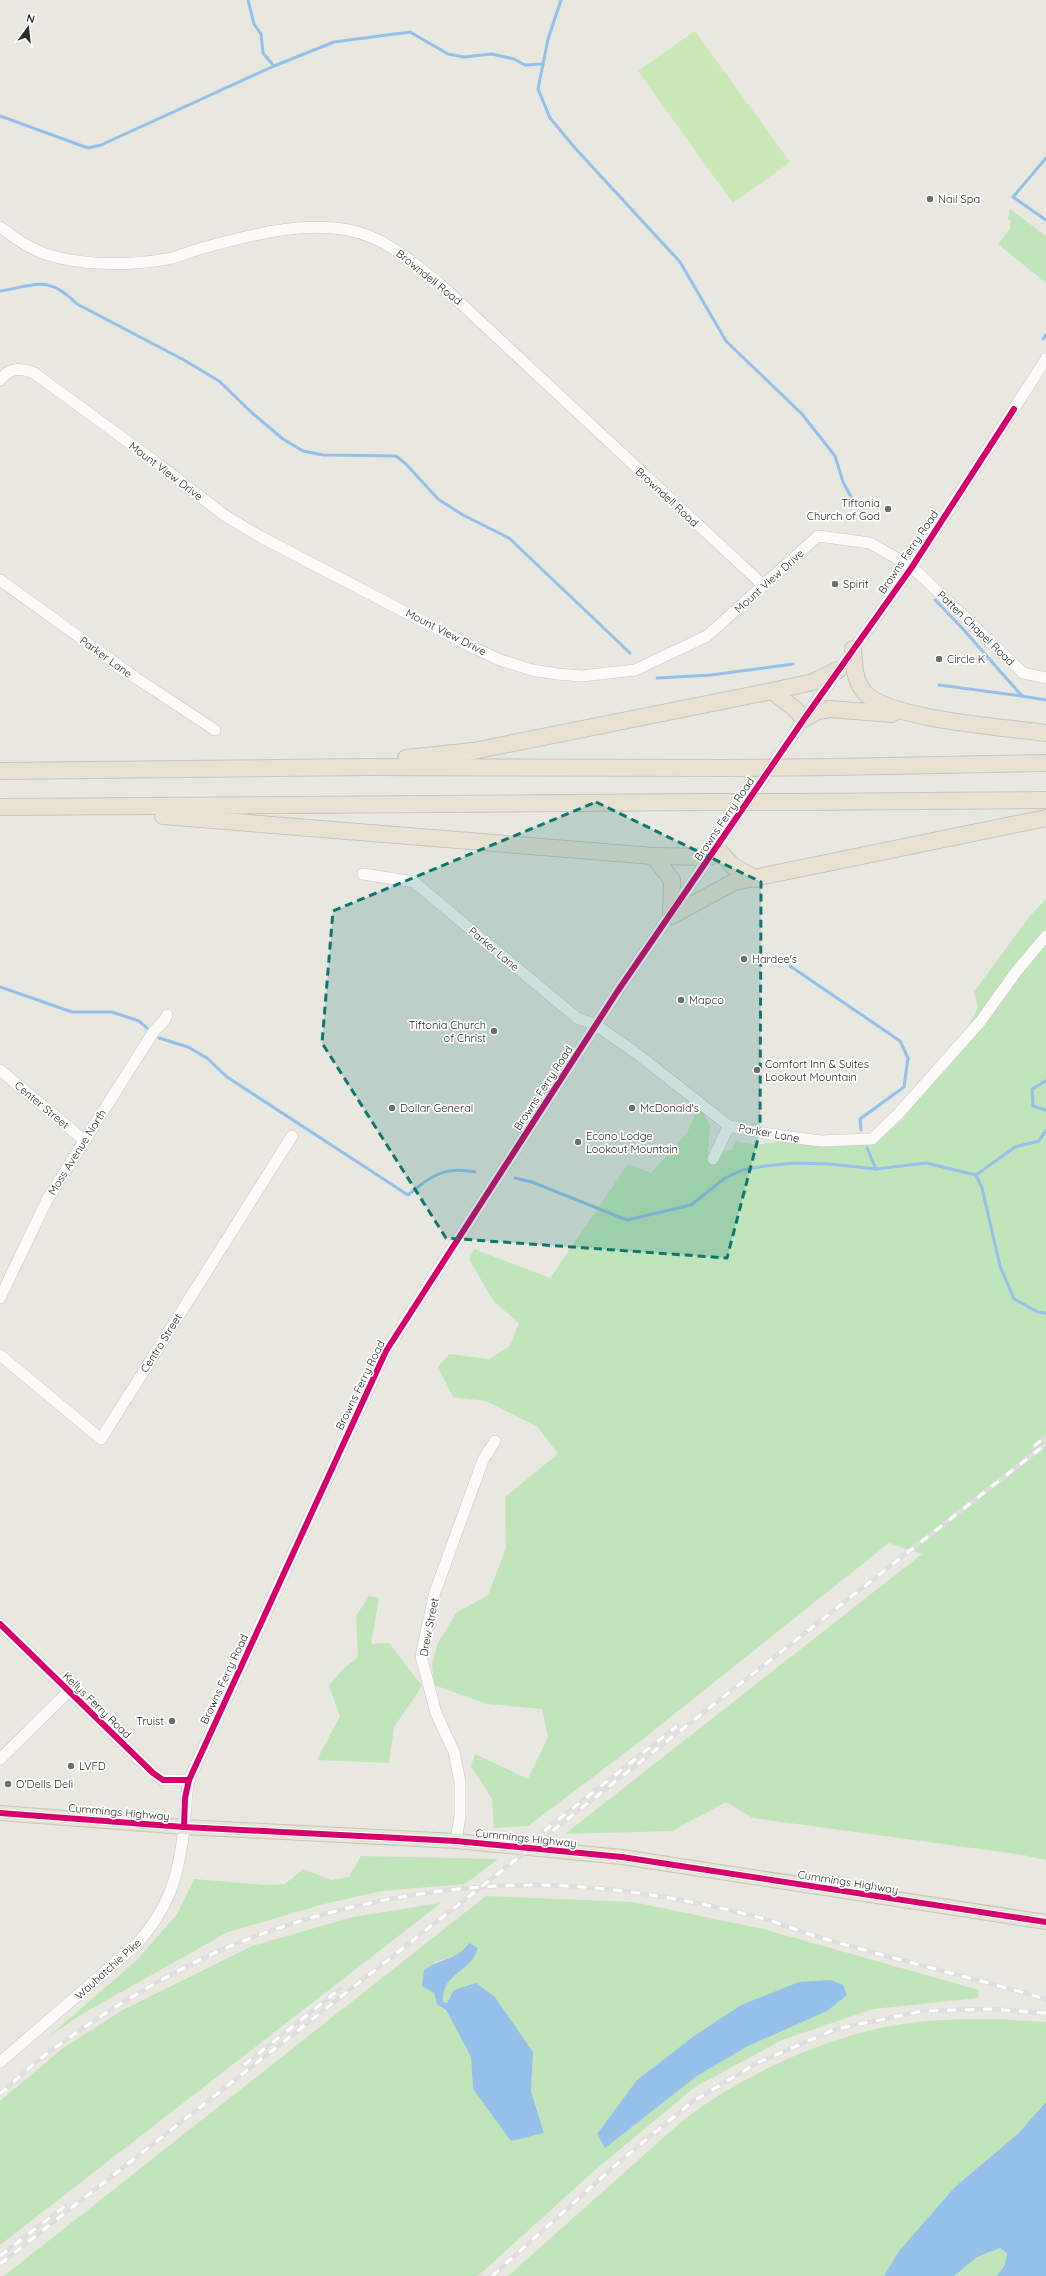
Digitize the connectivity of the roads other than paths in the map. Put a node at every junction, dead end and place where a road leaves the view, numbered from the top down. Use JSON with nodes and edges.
{"nodes":[{"id":1,"x":0,"y":227,"type":"edge"},
{"id":2,"x":1046,"y":359,"type":"edge"},
{"id":3,"x":0,"y":380,"type":"edge"},
{"id":4,"x":912,"y":567,"type":"junction"},
{"id":5,"x":0,"y":580,"type":"edge"},
{"id":6,"x":764,"y":586,"type":"junction"},
{"id":7,"x":853,"y":648,"type":"junction"},
{"id":8,"x":838,"y":670,"type":"junction"},
{"id":9,"x":1046,"y":678,"type":"edge"},
{"id":10,"x":772,"y":691,"type":"junction"},
{"id":11,"x":926,"y":717,"type":"junction"},
{"id":12,"x":804,"y":719,"type":"junction"},
{"id":13,"x":215,"y":730,"type":"dead end"},
{"id":14,"x":1046,"y":733,"type":"edge"},
{"id":15,"x":1046,"y":764,"type":"edge"},
{"id":16,"x":367,"y":767,"type":"junction"},
{"id":17,"x":0,"y":770,"type":"edge"},
{"id":18,"x":1046,"y":800,"type":"edge"},
{"id":19,"x":0,"y":807,"type":"edge"},
{"id":20,"x":59,"y":807,"type":"junction"},
{"id":21,"x":1046,"y":818,"type":"edge"},
{"id":22,"x":713,"y":853,"type":"junction"},
{"id":23,"x":653,"y":856,"type":"junction"},
{"id":24,"x":364,"y":874,"type":"dead end"},
{"id":25,"x":756,"y":879,"type":"junction"},
{"id":26,"x":671,"y":916,"type":"junction"},
{"id":27,"x":1046,"y":936,"type":"edge"},
{"id":28,"x":167,"y":1015,"type":"dead end"},
{"id":29,"x":596,"y":1025,"type":"junction"},
{"id":30,"x":0,"y":1070,"type":"edge"},
{"id":31,"x":728,"y":1126,"type":"junction"},
{"id":32,"x":292,"y":1136,"type":"dead end"},
{"id":33,"x":84,"y":1140,"type":"junction"},
{"id":34,"x":713,"y":1159,"type":"dead end"},
{"id":35,"x":0,"y":1298,"type":"edge"},
{"id":36,"x":0,"y":1355,"type":"edge"},
{"id":37,"x":495,"y":1441,"type":"dead end"},
{"id":38,"x":0,"y":1624,"type":"edge"},
{"id":39,"x":69,"y":1691,"type":"junction"},
{"id":40,"x":0,"y":1759,"type":"edge"},
{"id":41,"x":189,"y":1780,"type":"junction"},
{"id":42,"x":0,"y":1813,"type":"edge"},
{"id":43,"x":184,"y":1827,"type":"junction"},
{"id":44,"x":456,"y":1841,"type":"junction"},
{"id":45,"x":1046,"y":1922,"type":"edge"},
{"id":46,"x":0,"y":2062,"type":"edge"}],
"edges":[{"from":1,"to":6,"type":"street","name":"Browndell Road"},
{"from":2,"to":4,"type":"street","name":"Browns Ferry Road"},
{"from":3,"to":6,"type":"street","name":"Mount View Drive"},
{"from":4,"to":6,"type":"street","name":"Mount View Drive"},
{"from":4,"to":7,"type":"street","name":"Browns Ferry Road"},
{"from":4,"to":9,"type":"street","name":"Patten Chapel Road"},
{"from":5,"to":13,"type":"street","name":"Parker Lane"},
{"from":7,"to":8,"type":"street","name":"Browns Ferry Road"},
{"from":7,"to":11,"type":"highway"},
{"from":8,"to":10,"type":"highway"},
{"from":8,"to":12,"type":"street","name":"Browns Ferry Road"},
{"from":10,"to":12,"type":"highway"},
{"from":10,"to":16,"type":"highway"},
{"from":11,"to":12,"type":"highway"},
{"from":11,"to":14,"type":"highway"},
{"from":12,"to":22,"type":"street","name":"Browns Ferry Road"},
{"from":15,"to":16,"type":"highway","bridge":true},
{"from":16,"to":17,"type":"highway"},
{"from":18,"to":20,"type":"highway","bridge":true},
{"from":19,"to":20,"type":"highway"},
{"from":20,"to":23,"type":"highway"},
{"from":21,"to":25,"type":"highway"},
{"from":22,"to":23,"type":"highway"},
{"from":22,"to":25,"type":"highway"},
{"from":22,"to":26,"type":"street","name":"Browns Ferry Road"},
{"from":23,"to":26,"type":"highway"},
{"from":24,"to":29,"type":"street","name":"Parker Lane"},
{"from":25,"to":26,"type":"highway"},
{"from":26,"to":29,"type":"street","name":"Browns Ferry Road"},
{"from":27,"to":31,"type":"street","name":"Parker Lane"},
{"from":28,"to":33,"type":"street","name":"Moss Avenue North"},
{"from":29,"to":31,"type":"street","name":"Parker Lane"},
{"from":29,"to":41,"type":"street","name":"Browns Ferry Road"},
{"from":30,"to":33,"type":"street","name":"Center Street"},
{"from":31,"to":34,"type":"street"},
{"from":32,"to":36,"type":"street","name":"Centro Street"},
{"from":33,"to":35,"type":"street","name":"Moss Avenue North"},
{"from":37,"to":44,"type":"street","name":"Drew Street"},
{"from":38,"to":39,"type":"street","name":"Kellys Ferry Road"},
{"from":39,"to":40,"type":"street"},
{"from":39,"to":41,"type":"street","name":"Kellys Ferry Road"},
{"from":41,"to":43,"type":"street","name":"Browns Ferry Road"},
{"from":42,"to":43,"type":"main road","name":"Cummings Highway"},
{"from":43,"to":44,"type":"main road","name":"Cummings Highway"},
{"from":43,"to":46,"type":"street","name":"Wauhatchie Pike"},
{"from":44,"to":45,"type":"main road","name":"Cummings Highway"}]}
